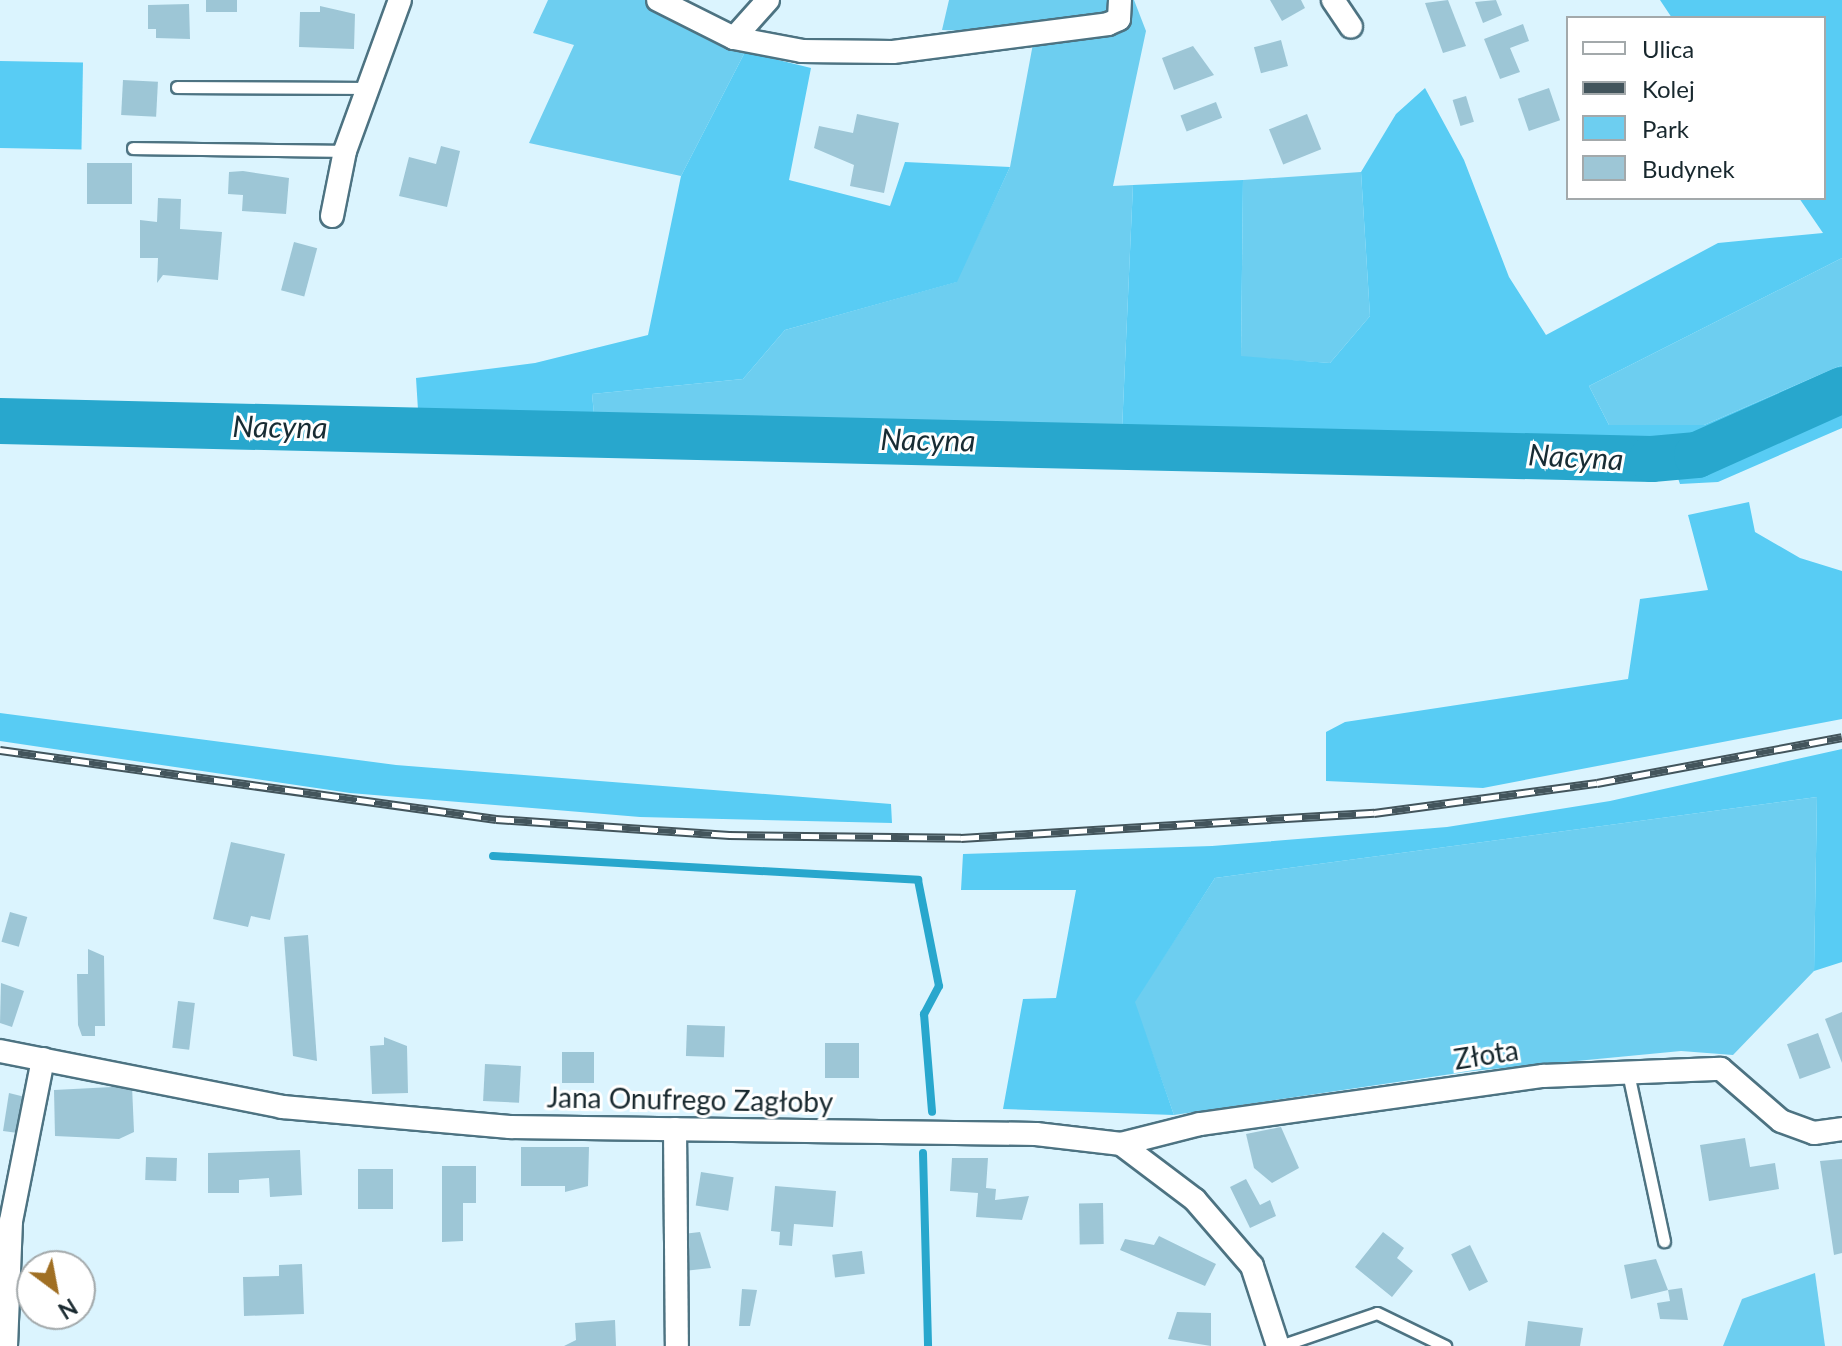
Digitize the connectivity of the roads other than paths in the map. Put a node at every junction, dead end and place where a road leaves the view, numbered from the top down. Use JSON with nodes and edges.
{"nodes":[{"id":1,"x":400,"y":0,"type":"edge"},
{"id":2,"x":658,"y":0,"type":"edge"},
{"id":3,"x":768,"y":0,"type":"edge"},
{"id":4,"x":1120,"y":0,"type":"edge"},
{"id":5,"x":1333,"y":0,"type":"edge"},
{"id":6,"x":1351,"y":27,"type":"dead end"},
{"id":7,"x":734,"y":38,"type":"junction"},
{"id":8,"x":177,"y":87,"type":"dead end"},
{"id":9,"x":368,"y":88,"type":"junction"},
{"id":10,"x":133,"y":148,"type":"dead end"},
{"id":11,"x":345,"y":151,"type":"junction"},
{"id":12,"x":332,"y":216,"type":"dead end"},
{"id":13,"x":0,"y":1051,"type":"edge"},
{"id":14,"x":43,"y":1059,"type":"junction"},
{"id":15,"x":1628,"y":1073,"type":"junction"},
{"id":16,"x":675,"y":1129,"type":"junction"},
{"id":17,"x":1842,"y":1129,"type":"edge"},
{"id":18,"x":1121,"y":1144,"type":"junction"},
{"id":19,"x":1664,"y":1241,"type":"dead end"},
{"id":20,"x":6,"y":1346,"type":"edge"},
{"id":21,"x":677,"y":1346,"type":"edge"},
{"id":22,"x":1279,"y":1346,"type":"edge"},
{"id":23,"x":1445,"y":1346,"type":"edge"}],
"edges":[{"from":1,"to":9,"type":"street"},
{"from":2,"to":7,"type":"street"},
{"from":3,"to":7,"type":"street"},
{"from":4,"to":7,"type":"street"},
{"from":5,"to":6,"type":"street"},
{"from":8,"to":9,"type":"lane"},
{"from":9,"to":11,"type":"street"},
{"from":10,"to":11,"type":"lane"},
{"from":11,"to":12,"type":"street"},
{"from":13,"to":14,"type":"street","name":"Jana Onufrego Zagłoby"},
{"from":14,"to":16,"type":"street","name":"Jana Onufrego Zagłoby"},
{"from":14,"to":20,"type":"street"},
{"from":15,"to":17,"type":"street","name":"Złota"},
{"from":15,"to":18,"type":"street","name":"Złota"},
{"from":15,"to":19,"type":"lane"},
{"from":16,"to":18,"type":"street","name":"Jana Onufrego Zagłoby"},
{"from":16,"to":21,"type":"street"},
{"from":18,"to":22,"type":"street"},
{"from":22,"to":23,"type":"lane"}]}
